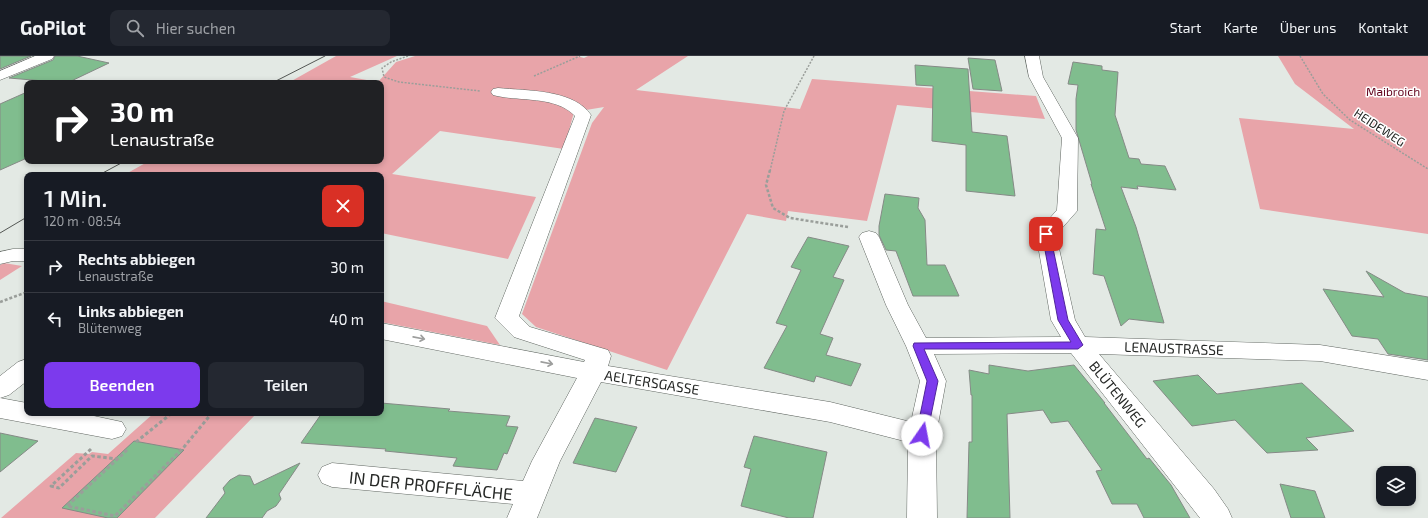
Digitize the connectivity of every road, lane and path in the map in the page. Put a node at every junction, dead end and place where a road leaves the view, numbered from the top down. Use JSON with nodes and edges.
{"nodes":[{"id":1,"x":47,"y":56,"type":"edge"},
{"id":2,"x":408,"y":56,"type":"edge"},
{"id":3,"x":580,"y":56,"type":"edge"},
{"id":4,"x":814,"y":56,"type":"edge"},
{"id":5,"x":1032,"y":56,"type":"edge"},
{"id":6,"x":1300,"y":56,"type":"edge"},
{"id":7,"x":0,"y":76,"type":"edge"},
{"id":8,"x":498,"y":92,"type":"junction"},
{"id":9,"x":1428,"y":169,"type":"edge"},
{"id":10,"x":869,"y":237,"type":"joint"},
{"id":11,"x":24,"y":255,"type":"edge"},
{"id":12,"x":0,"y":258,"type":"edge"},
{"id":13,"x":24,"y":293,"type":"edge"},
{"id":14,"x":0,"y":302,"type":"edge"},
{"id":15,"x":384,"y":332,"type":"edge"},
{"id":16,"x":1078,"y":345,"type":"junction"},
{"id":17,"x":918,"y":346,"type":"junction"},
{"id":18,"x":24,"y":370,"type":"edge"},
{"id":19,"x":1428,"y":371,"type":"edge"},
{"id":20,"x":593,"y":372,"type":"junction"},
{"id":21,"x":0,"y":389,"type":"edge"},
{"id":22,"x":0,"y":408,"type":"edge"},
{"id":23,"x":24,"y":412,"type":"edge"},
{"id":24,"x":43,"y":416,"type":"edge"},
{"id":25,"x":168,"y":416,"type":"edge"},
{"id":26,"x":210,"y":416,"type":"edge"},
{"id":27,"x":112,"y":429,"type":"dead end"},
{"id":28,"x":922,"y":435,"type":"junction"},
{"id":29,"x":134,"y":443,"type":"dead end"},
{"id":30,"x":129,"y":448,"type":"dead end"},
{"id":31,"x":86,"y":453,"type":"dead end"},
{"id":32,"x":117,"y":459,"type":"junction"},
{"id":33,"x":332,"y":475,"type":"dead end"},
{"id":34,"x":526,"y":506,"type":"edge"},
{"id":35,"x":922,"y":518,"type":"edge"},
{"id":36,"x":1218,"y":518,"type":"edge"}],
"edges":[{"from":1,"to":7,"type":"street"},
{"from":2,"to":8,"type":"path"},
{"from":3,"to":8,"type":"path"},
{"from":4,"to":10,"type":"path"},
{"from":5,"to":16,"type":"street","name":"BLÜTENWEG"},
{"from":6,"to":9,"type":"path","name":"HEIDEWEG"},
{"from":8,"to":20,"type":"street","name":"IN DER PROFFFLÄCHE"},
{"from":10,"to":17,"type":"street"},
{"from":11,"to":12,"type":"street"},
{"from":13,"to":14,"type":"path"},
{"from":15,"to":20,"type":"street","name":"AELTERSGASSE","one_way":true},
{"from":16,"to":17,"type":"street","name":"LENAUSTRASSE"},
{"from":16,"to":19,"type":"street","name":"LENAUSTRASSE"},
{"from":16,"to":36,"type":"street","name":"BLÜTENWEG"},
{"from":17,"to":28,"type":"street"},
{"from":18,"to":21,"type":"street"},
{"from":20,"to":28,"type":"street","name":"AELTERSGASSE"},
{"from":20,"to":34,"type":"street","name":"IN DER PROFFFLÄCHE"},
{"from":22,"to":23,"type":"street"},
{"from":24,"to":27,"type":"street"},
{"from":25,"to":29,"type":"path"},
{"from":26,"to":32,"type":"path"},
{"from":28,"to":35,"type":"street"},
{"from":30,"to":32,"type":"path"},
{"from":31,"to":32,"type":"path"},
{"from":33,"to":34,"type":"street","name":"IN DER PROFFFLÄCHE"}]}
